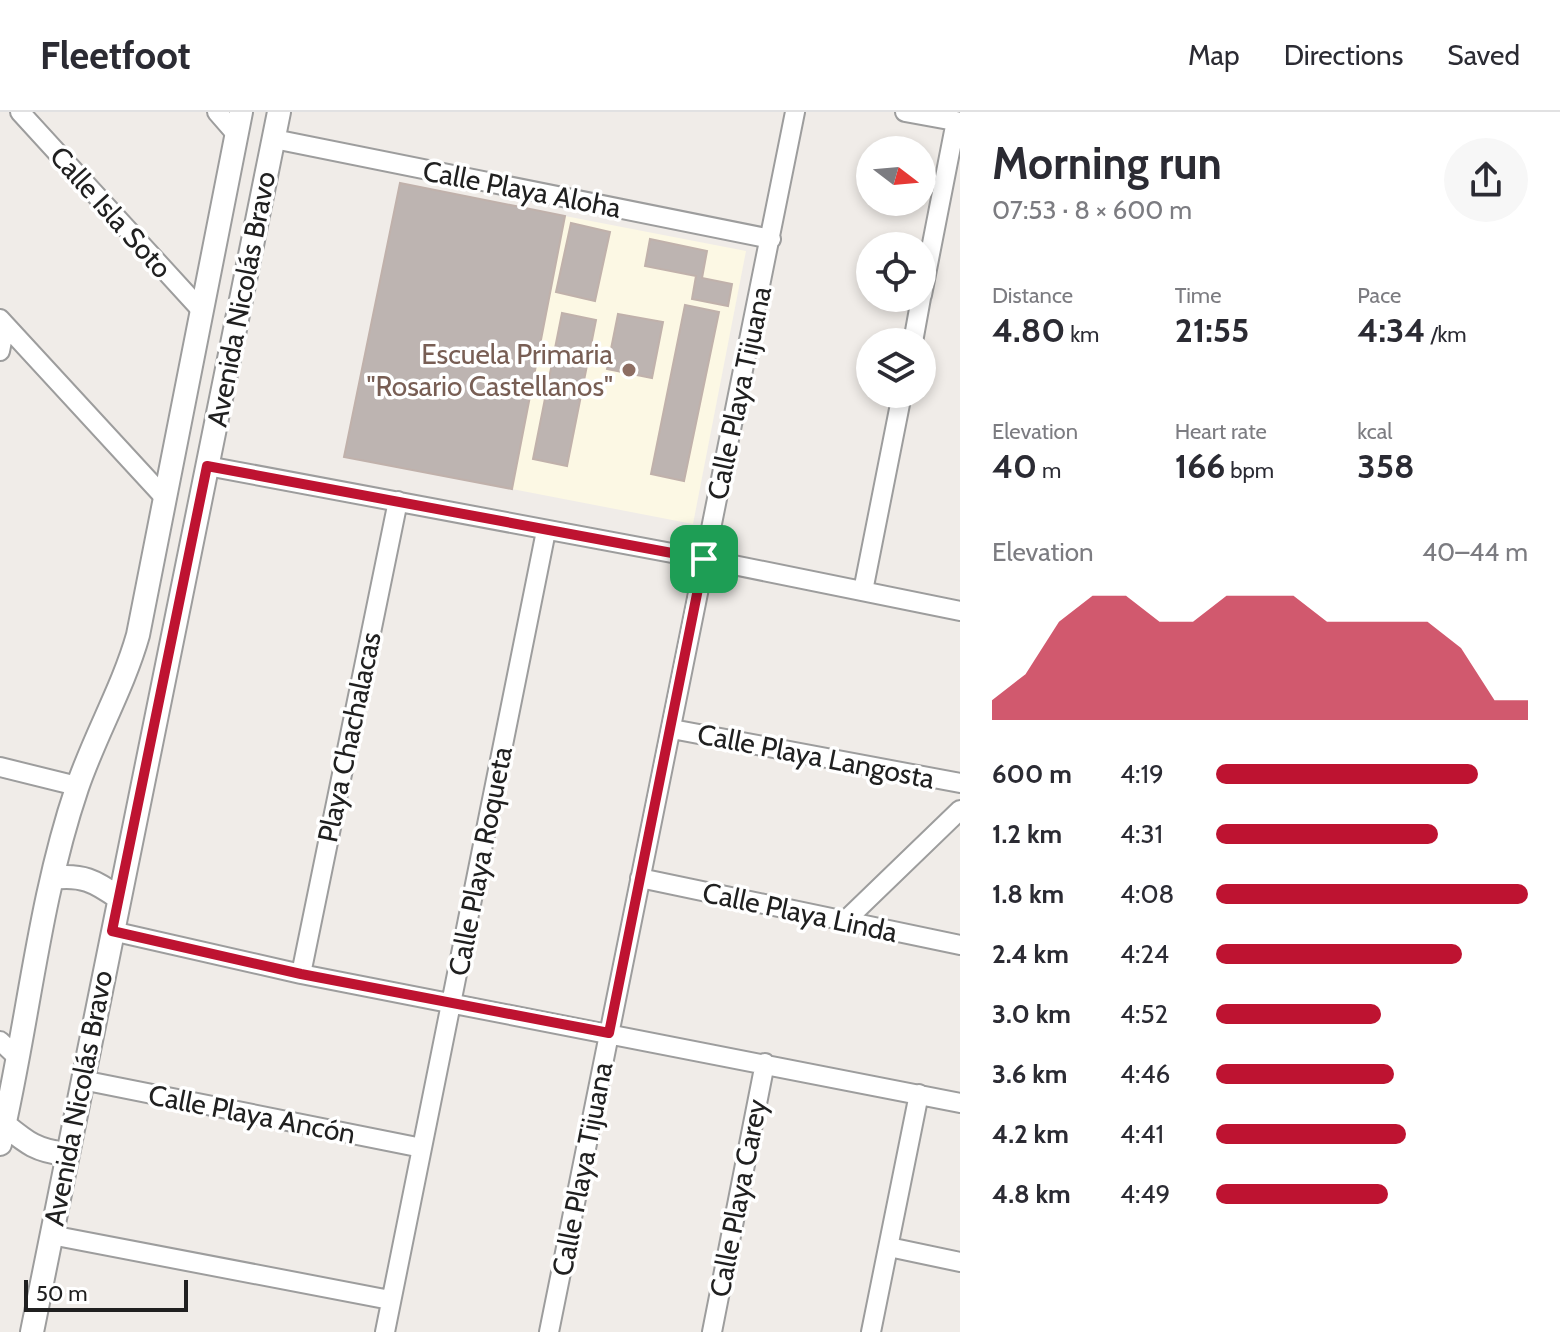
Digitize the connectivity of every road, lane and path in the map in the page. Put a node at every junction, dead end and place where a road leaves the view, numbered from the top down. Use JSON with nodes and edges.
{"nodes":[{"id":1,"x":20,"y":112,"type":"edge"},
{"id":2,"x":217,"y":112,"type":"edge"},
{"id":3,"x":241,"y":112,"type":"edge"},
{"id":4,"x":279,"y":112,"type":"edge"},
{"id":5,"x":795,"y":112,"type":"edge"},
{"id":6,"x":905,"y":112,"type":"edge"},
{"id":7,"x":958,"y":122,"type":"edge"},
{"id":8,"x":237,"y":135,"type":"junction"},
{"id":9,"x":274,"y":139,"type":"junction"},
{"id":10,"x":935,"y":232,"type":"edge"},
{"id":11,"x":771,"y":239,"type":"junction"},
{"id":12,"x":202,"y":311,"type":"junction"},
{"id":13,"x":3,"y":322,"type":"edge"},
{"id":14,"x":0,"y":351,"type":"edge"},
{"id":15,"x":899,"y":408,"type":"edge"},
{"id":16,"x":207,"y":466,"type":"junction"},
{"id":17,"x":164,"y":497,"type":"junction"},
{"id":18,"x":398,"y":501,"type":"junction"},
{"id":19,"x":546,"y":531,"type":"junction"},
{"id":20,"x":704,"y":559,"type":"junction"},
{"id":21,"x":863,"y":591,"type":"junction"},
{"id":22,"x":960,"y":611,"type":"edge"},
{"id":23,"x":672,"y":729,"type":"junction"},
{"id":24,"x":0,"y":767,"type":"edge"},
{"id":25,"x":960,"y":783,"type":"edge"},
{"id":26,"x":77,"y":786,"type":"junction"},
{"id":27,"x":960,"y":810,"type":"edge"},
{"id":28,"x":52,"y":878,"type":"junction"},
{"id":29,"x":640,"y":878,"type":"junction"},
{"id":30,"x":119,"y":898,"type":"junction"},
{"id":31,"x":845,"y":921,"type":"junction"},
{"id":32,"x":112,"y":931,"type":"junction"},
{"id":33,"x":960,"y":945,"type":"edge"},
{"id":34,"x":301,"y":974,"type":"junction"},
{"id":35,"x":451,"y":1003,"type":"junction"},
{"id":36,"x":609,"y":1033,"type":"junction"},
{"id":37,"x":0,"y":1041,"type":"edge"},
{"id":38,"x":17,"y":1057,"type":"junction"},
{"id":39,"x":765,"y":1063,"type":"junction"},
{"id":40,"x":82,"y":1080,"type":"junction"},
{"id":41,"x":919,"y":1094,"type":"junction"},
{"id":42,"x":960,"y":1103,"type":"edge"},
{"id":43,"x":2,"y":1135,"type":"edge"},
{"id":44,"x":422,"y":1148,"type":"junction"},
{"id":45,"x":66,"y":1154,"type":"junction"},
{"id":46,"x":51,"y":1235,"type":"junction"},
{"id":47,"x":889,"y":1247,"type":"junction"},
{"id":48,"x":960,"y":1262,"type":"edge"},
{"id":49,"x":390,"y":1300,"type":"junction"},
{"id":50,"x":32,"y":1332,"type":"edge"},
{"id":51,"x":385,"y":1332,"type":"edge"},
{"id":52,"x":549,"y":1332,"type":"edge"},
{"id":53,"x":712,"y":1332,"type":"edge"},
{"id":54,"x":871,"y":1332,"type":"edge"}],
"edges":[{"from":1,"to":12,"type":"street","name":"Calle Isla Soto"},
{"from":2,"to":8,"type":"street"},
{"from":3,"to":8,"type":"street","name":"Avenida Nicolás Bravo"},
{"from":4,"to":9,"type":"street","name":"Avenida Nicolás Bravo"},
{"from":5,"to":11,"type":"street","name":"Calle Playa Tijuana"},
{"from":6,"to":7,"type":"street"},
{"from":7,"to":10,"type":"street"},
{"from":8,"to":12,"type":"street","name":"Avenida Nicolás Bravo"},
{"from":9,"to":11,"type":"street","name":"Calle Playa Aloha"},
{"from":9,"to":16,"type":"street","name":"Avenida Nicolás Bravo"},
{"from":11,"to":20,"type":"street","name":"Calle Playa Tijuana"},
{"from":12,"to":17,"type":"street","name":"Avenida Nicolás Bravo"},
{"from":13,"to":14,"type":"street"},
{"from":13,"to":17,"type":"street"},
{"from":15,"to":21,"type":"street"},
{"from":16,"to":18,"type":"street"},
{"from":16,"to":30,"type":"street","name":"Avenida Nicolás Bravo"},
{"from":17,"to":26,"type":"street","name":"Avenida Nicolás Bravo"},
{"from":18,"to":19,"type":"street"},
{"from":18,"to":34,"type":"street","name":"Playa Chachalacas"},
{"from":19,"to":20,"type":"street"},
{"from":19,"to":35,"type":"street","name":"Calle Playa Roqueta"},
{"from":20,"to":21,"type":"street"},
{"from":20,"to":23,"type":"street","name":"Calle Playa Tijuana"},
{"from":21,"to":22,"type":"street"},
{"from":23,"to":25,"type":"street","name":"Calle Playa Langosta"},
{"from":23,"to":29,"type":"street","name":"Calle Playa Tijuana"},
{"from":24,"to":26,"type":"street"},
{"from":26,"to":28,"type":"street","name":"Avenida Nicolás Bravo"},
{"from":27,"to":31,"type":"street"},
{"from":28,"to":30,"type":"street"},
{"from":28,"to":38,"type":"street","name":"Avenida Nicolás Bravo"},
{"from":29,"to":31,"type":"street","name":"Calle Playa Linda"},
{"from":29,"to":36,"type":"street","name":"Calle Playa Tijuana"},
{"from":30,"to":32,"type":"street","name":"Avenida Nicolás Bravo"},
{"from":31,"to":33,"type":"street","name":"Calle Playa Linda"},
{"from":32,"to":34,"type":"street"},
{"from":32,"to":40,"type":"street","name":"Avenida Nicolás Bravo"},
{"from":34,"to":35,"type":"street"},
{"from":35,"to":36,"type":"street"},
{"from":35,"to":44,"type":"street","name":"Calle Playa Roqueta"},
{"from":36,"to":39,"type":"street"},
{"from":36,"to":52,"type":"street","name":"Calle Playa Tijuana"},
{"from":37,"to":38,"type":"street"},
{"from":38,"to":43,"type":"street","name":"Avenida Nicolás Bravo"},
{"from":39,"to":41,"type":"street"},
{"from":39,"to":53,"type":"street","name":"Calle Playa Carey"},
{"from":40,"to":44,"type":"street","name":"Calle Playa Ancón"},
{"from":40,"to":45,"type":"street","name":"Avenida Nicolás Bravo"},
{"from":41,"to":42,"type":"street"},
{"from":41,"to":47,"type":"street"},
{"from":43,"to":45,"type":"street"},
{"from":44,"to":49,"type":"street","name":"Calle Playa Roqueta"},
{"from":45,"to":46,"type":"street","name":"Avenida Nicolás Bravo"},
{"from":46,"to":49,"type":"street"},
{"from":46,"to":50,"type":"street","name":"Avenida Nicolás Bravo"},
{"from":47,"to":48,"type":"street"},
{"from":47,"to":54,"type":"street"},
{"from":49,"to":51,"type":"street","name":"Calle Playa Roqueta"}]}
